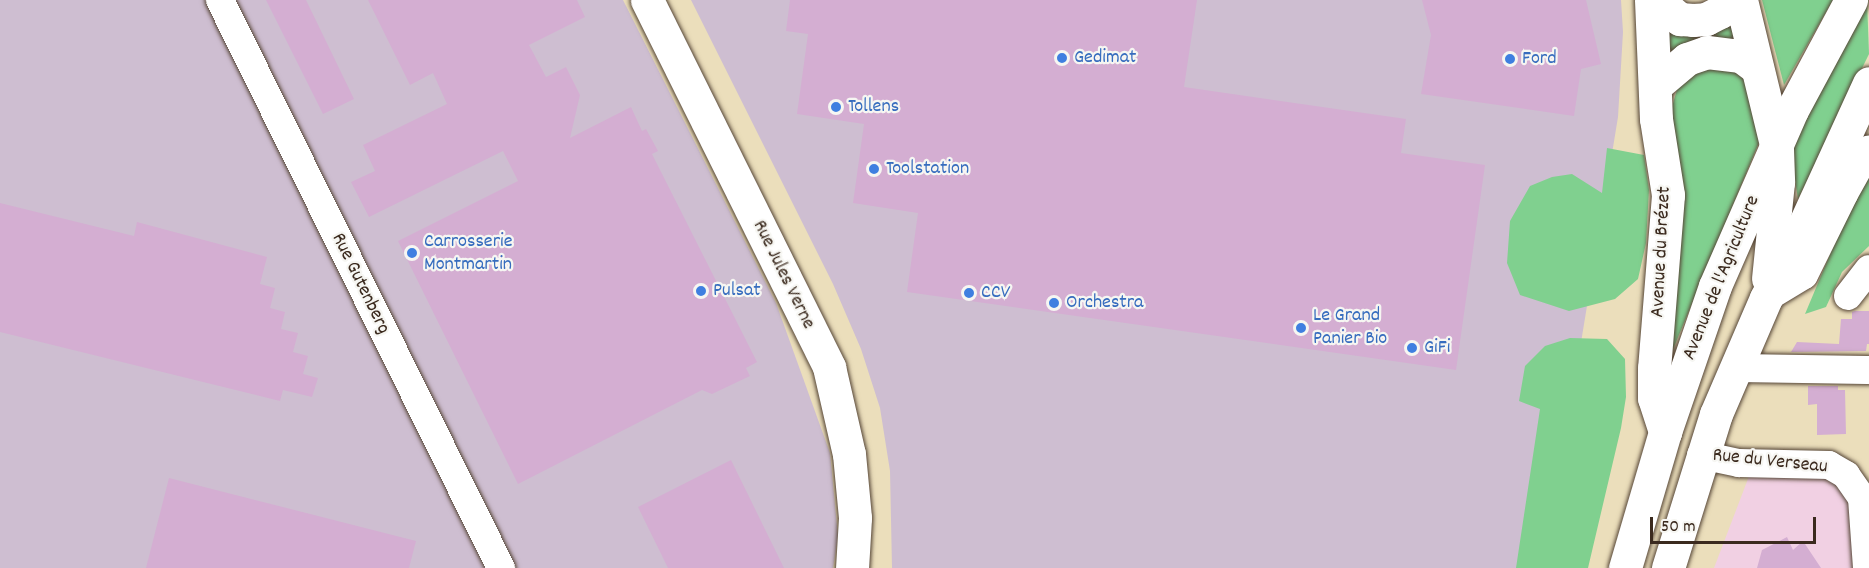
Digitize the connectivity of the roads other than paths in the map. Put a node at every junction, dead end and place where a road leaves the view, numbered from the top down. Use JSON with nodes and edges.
{"nodes":[{"id":1,"x":220,"y":0,"type":"edge"},
{"id":2,"x":647,"y":0,"type":"edge"},
{"id":3,"x":1651,"y":0,"type":"edge"},
{"id":4,"x":1657,"y":0,"type":"edge"},
{"id":5,"x":1729,"y":0,"type":"edge"},
{"id":6,"x":1741,"y":0,"type":"edge"},
{"id":7,"x":1851,"y":0,"type":"edge"},
{"id":8,"x":1757,"y":68,"type":"junction"},
{"id":9,"x":1869,"y":84,"type":"edge"},
{"id":10,"x":1655,"y":86,"type":"junction"},
{"id":11,"x":1777,"y":149,"type":"junction"},
{"id":12,"x":1869,"y":149,"type":"edge"},
{"id":13,"x":1869,"y":269,"type":"edge"},
{"id":14,"x":1848,"y":296,"type":"dead end"},
{"id":15,"x":1766,"y":298,"type":"junction"},
{"id":16,"x":1736,"y":368,"type":"junction"},
{"id":17,"x":1869,"y":370,"type":"edge"},
{"id":18,"x":1665,"y":432,"type":"junction"},
{"id":19,"x":1701,"y":456,"type":"junction"},
{"id":20,"x":501,"y":568,"type":"edge"},
{"id":21,"x":852,"y":568,"type":"edge"},
{"id":22,"x":1625,"y":568,"type":"edge"},
{"id":23,"x":1668,"y":568,"type":"edge"},
{"id":24,"x":1867,"y":568,"type":"edge"}],
"edges":[{"from":1,"to":20,"type":"street","name":"Rue Gutenberg"},
{"from":2,"to":21,"type":"main road","name":"Rue Jules Verne"},
{"from":3,"to":10,"type":"main road","name":"Avenue du Brézet"},
{"from":4,"to":5,"type":"main road"},
{"from":6,"to":8,"type":"main road"},
{"from":7,"to":11,"type":"main road","name":"Avenue de l'Agriculture"},
{"from":8,"to":10,"type":"main road"},
{"from":8,"to":11,"type":"main road"},
{"from":9,"to":15,"type":"main road"},
{"from":10,"to":18,"type":"main road","name":"Avenue du Brézet"},
{"from":11,"to":15,"type":"main road"},
{"from":11,"to":18,"type":"main road","name":"Avenue de l'Agriculture"},
{"from":12,"to":15,"type":"street"},
{"from":13,"to":14,"type":"street"},
{"from":15,"to":16,"type":"main road"},
{"from":16,"to":17,"type":"street"},
{"from":16,"to":19,"type":"main road"},
{"from":18,"to":22,"type":"main road","name":"Avenue de l'Agriculture"},
{"from":19,"to":23,"type":"main road"},
{"from":19,"to":24,"type":"street","name":"Rue du Verseau"}]}
